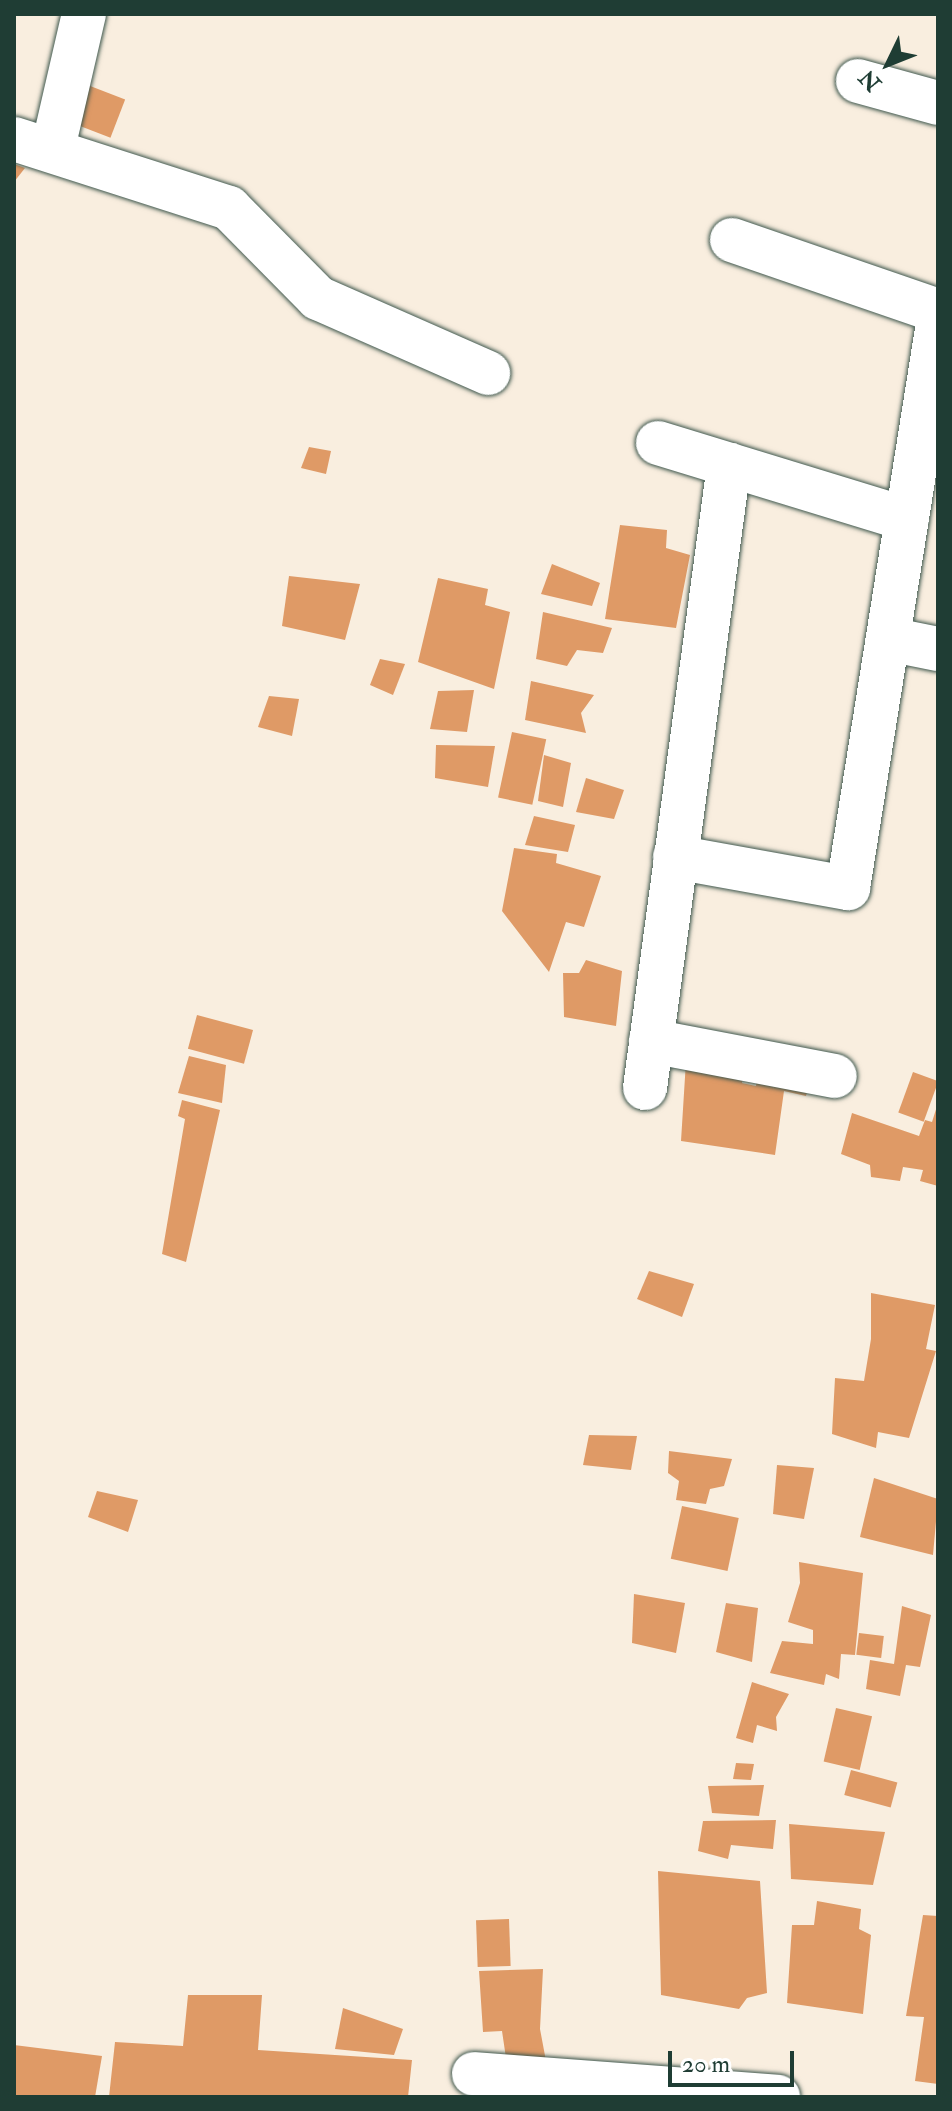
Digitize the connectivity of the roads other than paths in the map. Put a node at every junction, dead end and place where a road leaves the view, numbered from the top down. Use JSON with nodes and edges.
{"nodes":[{"id":1,"x":84,"y":14,"type":"edge"},
{"id":2,"x":858,"y":81,"type":"dead end"},
{"id":3,"x":938,"y":103,"type":"edge"},
{"id":4,"x":33,"y":144,"type":"edge"},
{"id":5,"x":732,"y":240,"type":"dead end"},
{"id":6,"x":938,"y":311,"type":"edge"},
{"id":7,"x":938,"y":323,"type":"edge"},
{"id":8,"x":488,"y":373,"type":"dead end"},
{"id":9,"x":658,"y":443,"type":"dead end"},
{"id":10,"x":729,"y":465,"type":"junction"},
{"id":11,"x":907,"y":519,"type":"junction"},
{"id":12,"x":888,"y":639,"type":"junction"},
{"id":13,"x":938,"y":649,"type":"edge"},
{"id":14,"x":675,"y":857,"type":"junction"},
{"id":15,"x":651,"y":1041,"type":"junction"},
{"id":16,"x":835,"y":1076,"type":"dead end"},
{"id":17,"x":645,"y":1088,"type":"dead end"},
{"id":18,"x":474,"y":2074,"type":"dead end"},
{"id":19,"x":778,"y":2097,"type":"edge"}],
"edges":[{"from":1,"to":4,"type":"street"},
{"from":2,"to":3,"type":"street"},
{"from":4,"to":8,"type":"street"},
{"from":5,"to":6,"type":"street"},
{"from":7,"to":11,"type":"street"},
{"from":9,"to":10,"type":"street"},
{"from":10,"to":11,"type":"street"},
{"from":10,"to":14,"type":"street"},
{"from":11,"to":12,"type":"street"},
{"from":12,"to":13,"type":"street"},
{"from":12,"to":14,"type":"street"},
{"from":14,"to":15,"type":"street"},
{"from":15,"to":16,"type":"street"},
{"from":15,"to":17,"type":"street"},
{"from":18,"to":19,"type":"street"}]}
